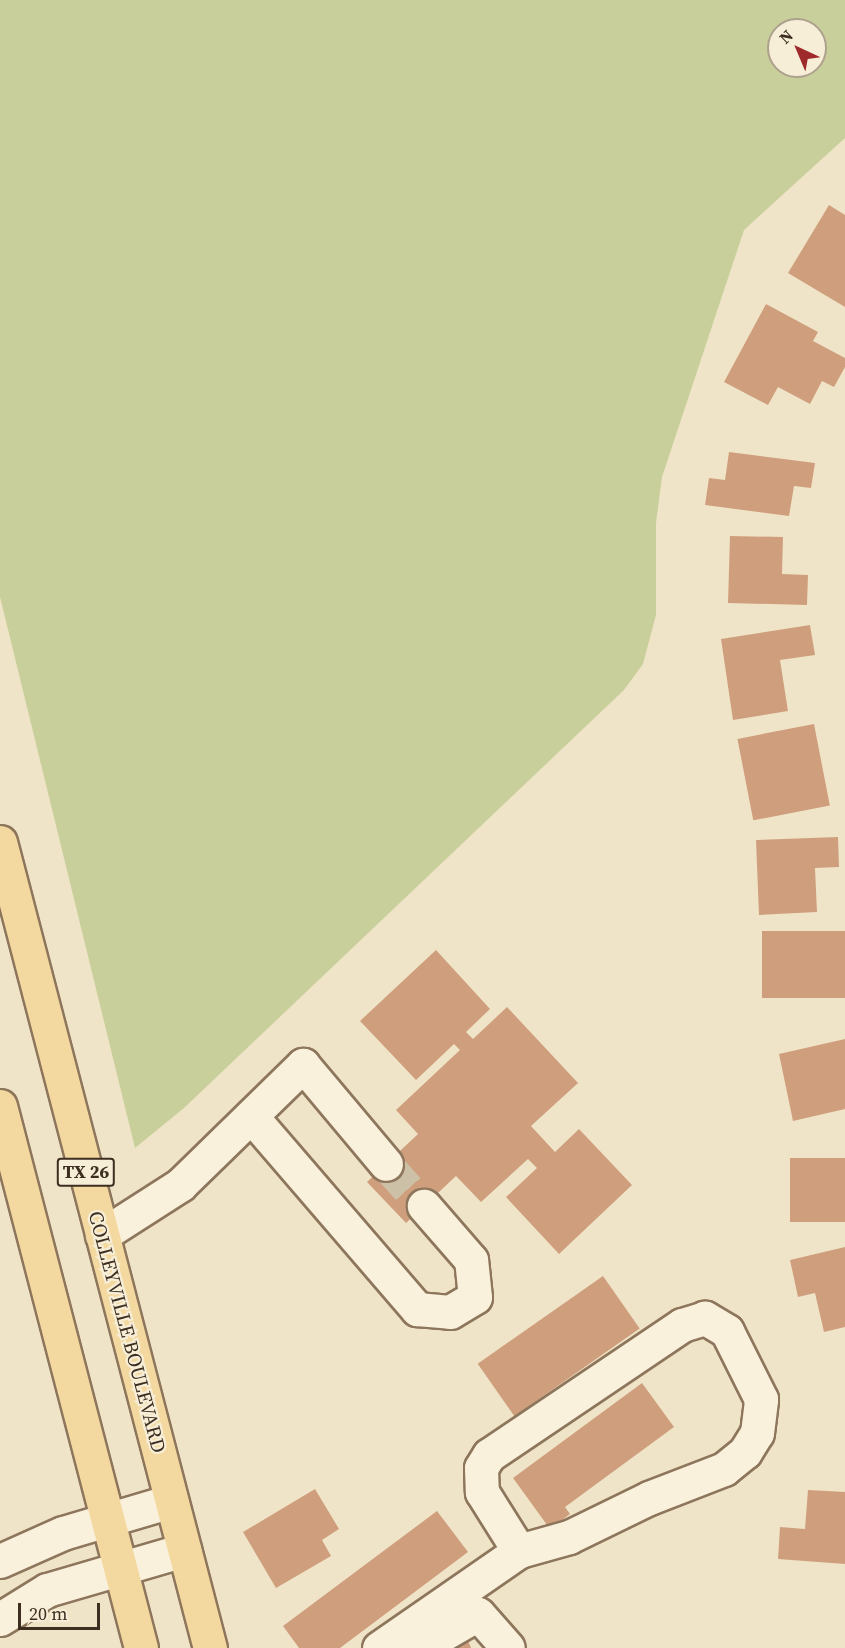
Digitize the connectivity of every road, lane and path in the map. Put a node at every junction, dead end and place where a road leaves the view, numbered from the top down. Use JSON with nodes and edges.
{"nodes":[{"id":1,"x":0,"y":842,"type":"edge"},
{"id":2,"x":0,"y":1106,"type":"edge"},
{"id":3,"x":251,"y":1116,"type":"junction"},
{"id":4,"x":386,"y":1164,"type":"tunnel mouth"},
{"id":5,"x":424,"y":1206,"type":"tunnel mouth"},
{"id":6,"x":102,"y":1235,"type":"junction"},
{"id":7,"x":171,"y":1501,"type":"junction"},
{"id":8,"x":108,"y":1520,"type":"junction"},
{"id":9,"x":184,"y":1550,"type":"junction"},
{"id":10,"x":519,"y":1551,"type":"junction"},
{"id":11,"x":0,"y":1561,"type":"edge"},
{"id":12,"x":121,"y":1570,"type":"junction"},
{"id":13,"x":0,"y":1619,"type":"edge"},
{"id":14,"x":141,"y":1648,"type":"edge"},
{"id":15,"x":210,"y":1648,"type":"edge"},
{"id":16,"x":380,"y":1648,"type":"edge"},
{"id":17,"x":419,"y":1648,"type":"edge"},
{"id":18,"x":508,"y":1648,"type":"edge"}],
"edges":[{"from":1,"to":6,"type":"main road","name":"COLLEYVILLE BOULEVARD","number":"TX 26"},
{"from":2,"to":8,"type":"main road"},
{"from":3,"to":4,"type":"street"},
{"from":3,"to":5,"type":"street"},
{"from":3,"to":6,"type":"street"},
{"from":6,"to":7,"type":"main road","name":"COLLEYVILLE BOULEVARD","number":"TX 26"},
{"from":7,"to":8,"type":"street"},
{"from":7,"to":9,"type":"main road","name":"COLLEYVILLE BOULEVARD","number":"TX 26"},
{"from":8,"to":11,"type":"street"},
{"from":8,"to":12,"type":"main road"},
{"from":9,"to":12,"type":"street"},
{"from":9,"to":15,"type":"main road","name":"COLLEYVILLE BOULEVARD","number":"TX 26"},
{"from":10,"to":10,"type":"street"},
{"from":10,"to":16,"type":"street"},
{"from":12,"to":13,"type":"street"},
{"from":12,"to":14,"type":"main road"},
{"from":17,"to":18,"type":"street"}]}
